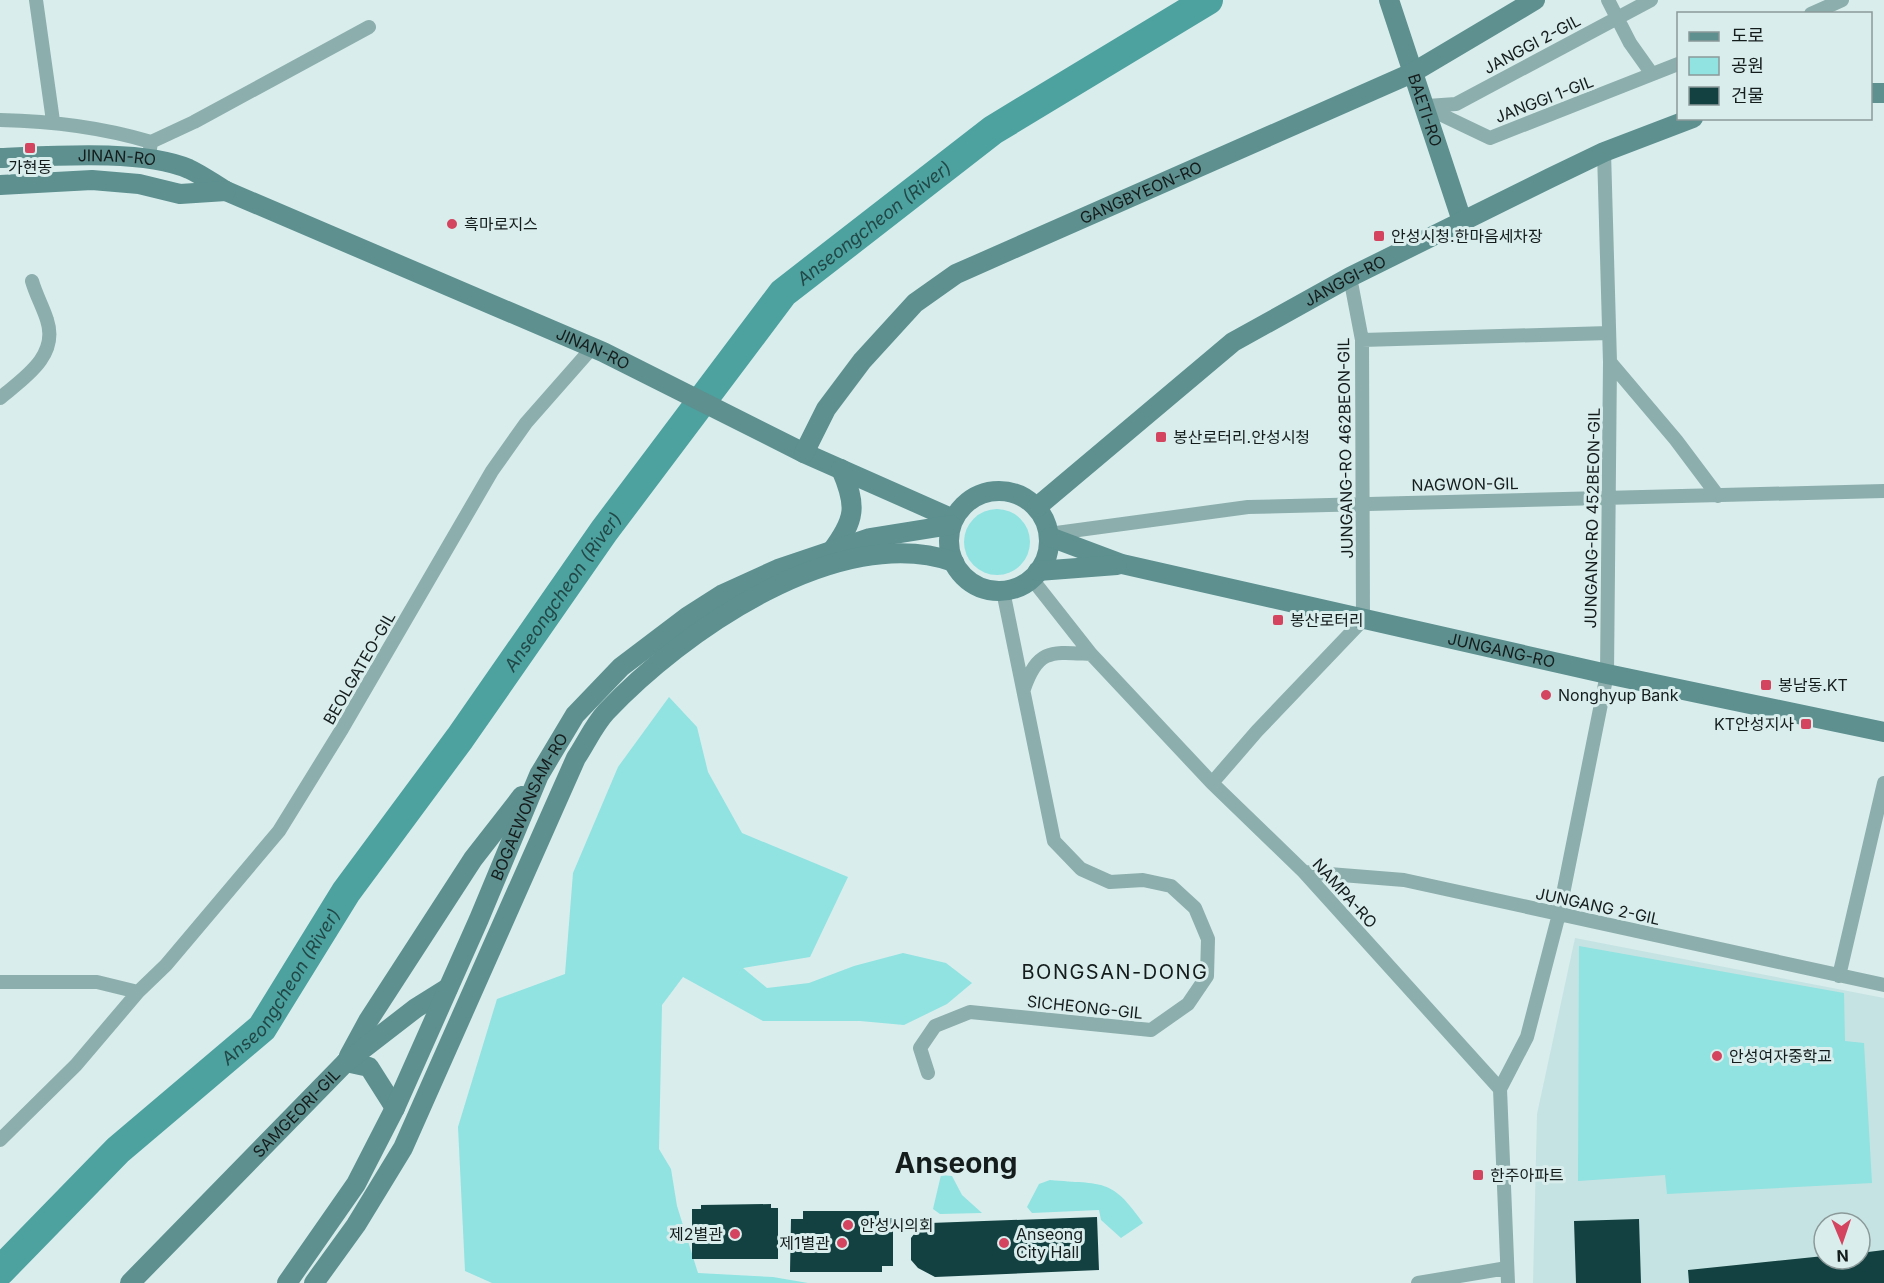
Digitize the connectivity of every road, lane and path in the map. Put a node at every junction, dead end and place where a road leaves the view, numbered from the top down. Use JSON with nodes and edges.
{"nodes":[{"id":1,"x":36,"y":0,"type":"edge"},
{"id":2,"x":1389,"y":0,"type":"edge"},
{"id":3,"x":1535,"y":0,"type":"edge"},
{"id":4,"x":1608,"y":0,"type":"edge"},
{"id":5,"x":1651,"y":0,"type":"edge"},
{"id":6,"x":1842,"y":0,"type":"edge"},
{"id":7,"x":1815,"y":12,"type":"edge"},
{"id":8,"x":1617,"y":17,"type":"junction"},
{"id":9,"x":369,"y":27,"type":"dead end"},
{"id":10,"x":1677,"y":64,"type":"edge"},
{"id":11,"x":1410,"y":66,"type":"junction"},
{"id":12,"x":1652,"y":74,"type":"junction"},
{"id":13,"x":1425,"y":106,"type":"junction"},
{"id":14,"x":0,"y":120,"type":"edge"},
{"id":15,"x":1689,"y":120,"type":"edge"},
{"id":16,"x":52,"y":121,"type":"junction"},
{"id":17,"x":149,"y":151,"type":"junction"},
{"id":18,"x":1604,"y":152,"type":"junction"},
{"id":19,"x":0,"y":158,"type":"edge"},
{"id":20,"x":0,"y":185,"type":"edge"},
{"id":21,"x":225,"y":191,"type":"junction"},
{"id":22,"x":1462,"y":221,"type":"junction"},
{"id":23,"x":1350,"y":277,"type":"junction"},
{"id":24,"x":32,"y":281,"type":"dead end"},
{"id":25,"x":1609,"y":333,"type":"junction"},
{"id":26,"x":1362,"y":339,"type":"junction"},
{"id":27,"x":597,"y":350,"type":"junction"},
{"id":28,"x":1610,"y":362,"type":"junction"},
{"id":29,"x":0,"y":398,"type":"edge"},
{"id":30,"x":804,"y":453,"type":"junction"},
{"id":31,"x":841,"y":469,"type":"junction"},
{"id":32,"x":1884,"y":491,"type":"edge"},
{"id":33,"x":1718,"y":496,"type":"junction"},
{"id":34,"x":1610,"y":497,"type":"junction"},
{"id":35,"x":1362,"y":503,"type":"junction"},
{"id":36,"x":1037,"y":507,"type":"junction"},
{"id":37,"x":952,"y":522,"type":"junction"},
{"id":38,"x":1050,"y":535,"type":"junction"},
{"id":39,"x":831,"y":552,"type":"junction"},
{"id":40,"x":954,"y":562,"type":"junction"},
{"id":41,"x":1122,"y":564,"type":"junction"},
{"id":42,"x":1035,"y":575,"type":"junction"},
{"id":43,"x":1003,"y":591,"type":"junction"},
{"id":44,"x":1363,"y":620,"type":"junction"},
{"id":45,"x":1091,"y":654,"type":"junction"},
{"id":46,"x":1607,"y":674,"type":"junction"},
{"id":47,"x":1023,"y":691,"type":"junction"},
{"id":48,"x":1884,"y":732,"type":"edge"},
{"id":49,"x":538,"y":774,"type":"junction"},
{"id":50,"x":1212,"y":783,"type":"junction"},
{"id":51,"x":1884,"y":783,"type":"edge"},
{"id":52,"x":1304,"y":872,"type":"junction"},
{"id":53,"x":1559,"y":914,"type":"junction"},
{"id":54,"x":485,"y":966,"type":"junction"},
{"id":55,"x":1839,"y":976,"type":"junction"},
{"id":56,"x":0,"y":981,"type":"edge"},
{"id":57,"x":1884,"y":986,"type":"edge"},
{"id":58,"x":445,"y":990,"type":"junction"},
{"id":59,"x":138,"y":992,"type":"junction"},
{"id":60,"x":346,"y":1062,"type":"junction"},
{"id":61,"x":928,"y":1073,"type":"dead end"},
{"id":62,"x":1500,"y":1089,"type":"junction"},
{"id":63,"x":394,"y":1108,"type":"junction"},
{"id":64,"x":0,"y":1140,"type":"edge"},
{"id":65,"x":1507,"y":1268,"type":"junction"},
{"id":66,"x":130,"y":1283,"type":"edge"},
{"id":67,"x":287,"y":1283,"type":"edge"},
{"id":68,"x":314,"y":1283,"type":"edge"},
{"id":69,"x":1418,"y":1283,"type":"edge"},
{"id":70,"x":1508,"y":1283,"type":"edge"}],
"edges":[{"from":1,"to":16,"type":"street"},
{"from":2,"to":11,"type":"main road","name":"BAETI-RO"},
{"from":3,"to":11,"type":"main road","name":"GANGBYEON-RO"},
{"from":4,"to":8,"type":"street"},
{"from":5,"to":8,"type":"street","name":"JANGGI 2-GIL"},
{"from":6,"to":7,"type":"street"},
{"from":8,"to":12,"type":"street"},
{"from":8,"to":13,"type":"street","name":"JANGGI 2-GIL"},
{"from":9,"to":17,"type":"street"},
{"from":10,"to":12,"type":"street","name":"JANGGI 1-GIL"},
{"from":11,"to":13,"type":"main road","name":"BAETI-RO"},
{"from":11,"to":30,"type":"main road","name":"GANGBYEON-RO"},
{"from":12,"to":13,"type":"street","name":"JANGGI 1-GIL"},
{"from":13,"to":22,"type":"main road","name":"BAETI-RO"},
{"from":14,"to":16,"type":"street"},
{"from":15,"to":18,"type":"main road","name":"JANGGI-RO"},
{"from":16,"to":17,"type":"street"},
{"from":17,"to":19,"type":"main road","name":"JINAN-RO"},
{"from":17,"to":21,"type":"main road","name":"JINAN-RO"},
{"from":18,"to":22,"type":"main road","name":"JANGGI-RO"},
{"from":18,"to":25,"type":"street","name":"JUNGANG-RO 452BEON-GIL"},
{"from":20,"to":21,"type":"main road","name":"JINAN-RO"},
{"from":21,"to":27,"type":"main road","name":"JINAN-RO"},
{"from":22,"to":23,"type":"main road","name":"JANGGI-RO"},
{"from":23,"to":26,"type":"street","name":"JUNGANG-RO 462BEON-GIL"},
{"from":23,"to":36,"type":"main road","name":"JANGGI-RO"},
{"from":24,"to":29,"type":"street"},
{"from":25,"to":26,"type":"street"},
{"from":25,"to":28,"type":"street","name":"JUNGANG-RO 452BEON-GIL"},
{"from":26,"to":35,"type":"street","name":"JUNGANG-RO 462BEON-GIL"},
{"from":27,"to":30,"type":"main road","name":"JINAN-RO"},
{"from":27,"to":59,"type":"street","name":"BEOLGATEO-GIL"},
{"from":28,"to":33,"type":"street"},
{"from":28,"to":34,"type":"street","name":"JUNGANG-RO 452BEON-GIL"},
{"from":30,"to":31,"type":"main road","name":"JINAN-RO"},
{"from":31,"to":37,"type":"main road","name":"JINAN-RO"},
{"from":31,"to":39,"type":"main road"},
{"from":32,"to":33,"type":"street","name":"NAGWON-GIL"},
{"from":33,"to":34,"type":"street","name":"NAGWON-GIL"},
{"from":34,"to":35,"type":"street","name":"NAGWON-GIL"},
{"from":34,"to":46,"type":"street","name":"JUNGANG-RO 452BEON-GIL"},
{"from":35,"to":38,"type":"street","name":"NAGWON-GIL"},
{"from":35,"to":44,"type":"street","name":"JUNGANG-RO 462BEON-GIL"},
{"from":36,"to":37,"type":"main road"},
{"from":36,"to":38,"type":"main road"},
{"from":37,"to":39,"type":"main road","name":"BOGAEWONSAM-RO"},
{"from":37,"to":40,"type":"main road"},
{"from":38,"to":41,"type":"main road","name":"JUNGANG-RO"},
{"from":38,"to":42,"type":"main road"},
{"from":39,"to":49,"type":"main road","name":"BOGAEWONSAM-RO"},
{"from":40,"to":43,"type":"main road"},
{"from":40,"to":54,"type":"main road","name":"BOGAEWONSAM-RO"},
{"from":41,"to":42,"type":"main road","name":"JUNGANG-RO"},
{"from":41,"to":44,"type":"main road","name":"JUNGANG-RO"},
{"from":42,"to":43,"type":"main road"},
{"from":42,"to":45,"type":"street","name":"NAMPA-RO"},
{"from":43,"to":47,"type":"street","name":"SICHEONG-GIL"},
{"from":44,"to":46,"type":"main road","name":"JUNGANG-RO"},
{"from":44,"to":50,"type":"street"},
{"from":45,"to":47,"type":"street"},
{"from":45,"to":50,"type":"street","name":"NAMPA-RO"},
{"from":46,"to":48,"type":"main road","name":"JUNGANG-RO"},
{"from":46,"to":53,"type":"street","name":"JUNGANG-RO 452BEON-GIL"},
{"from":47,"to":61,"type":"street","name":"SICHEONG-GIL"},
{"from":49,"to":58,"type":"main road","name":"BOGAEWONSAM-RO"},
{"from":49,"to":60,"type":"main road"},
{"from":50,"to":52,"type":"street","name":"NAMPA-RO"},
{"from":51,"to":55,"type":"street"},
{"from":52,"to":53,"type":"street","name":"JUNGANG 2-GIL"},
{"from":52,"to":62,"type":"street","name":"NAMPA-RO"},
{"from":53,"to":55,"type":"street","name":"JUNGANG 2-GIL"},
{"from":53,"to":62,"type":"street","name":"JUNGANG-RO 452BEON-GIL"},
{"from":54,"to":58,"type":"main road","name":"SAMGEORI-GIL"},
{"from":54,"to":68,"type":"main road","name":"BOGAEWONSAM-RO"},
{"from":55,"to":57,"type":"street","name":"JUNGANG 2-GIL"},
{"from":56,"to":59,"type":"street"},
{"from":58,"to":60,"type":"main road","name":"SAMGEORI-GIL"},
{"from":58,"to":63,"type":"main road","name":"BOGAEWONSAM-RO"},
{"from":59,"to":64,"type":"street","name":"BEOLGATEO-GIL"},
{"from":60,"to":63,"type":"main road"},
{"from":60,"to":66,"type":"main road","name":"SAMGEORI-GIL"},
{"from":62,"to":65,"type":"street"},
{"from":63,"to":67,"type":"main road","name":"BOGAEWONSAM-RO"},
{"from":65,"to":69,"type":"street"},
{"from":65,"to":70,"type":"street"}]}
